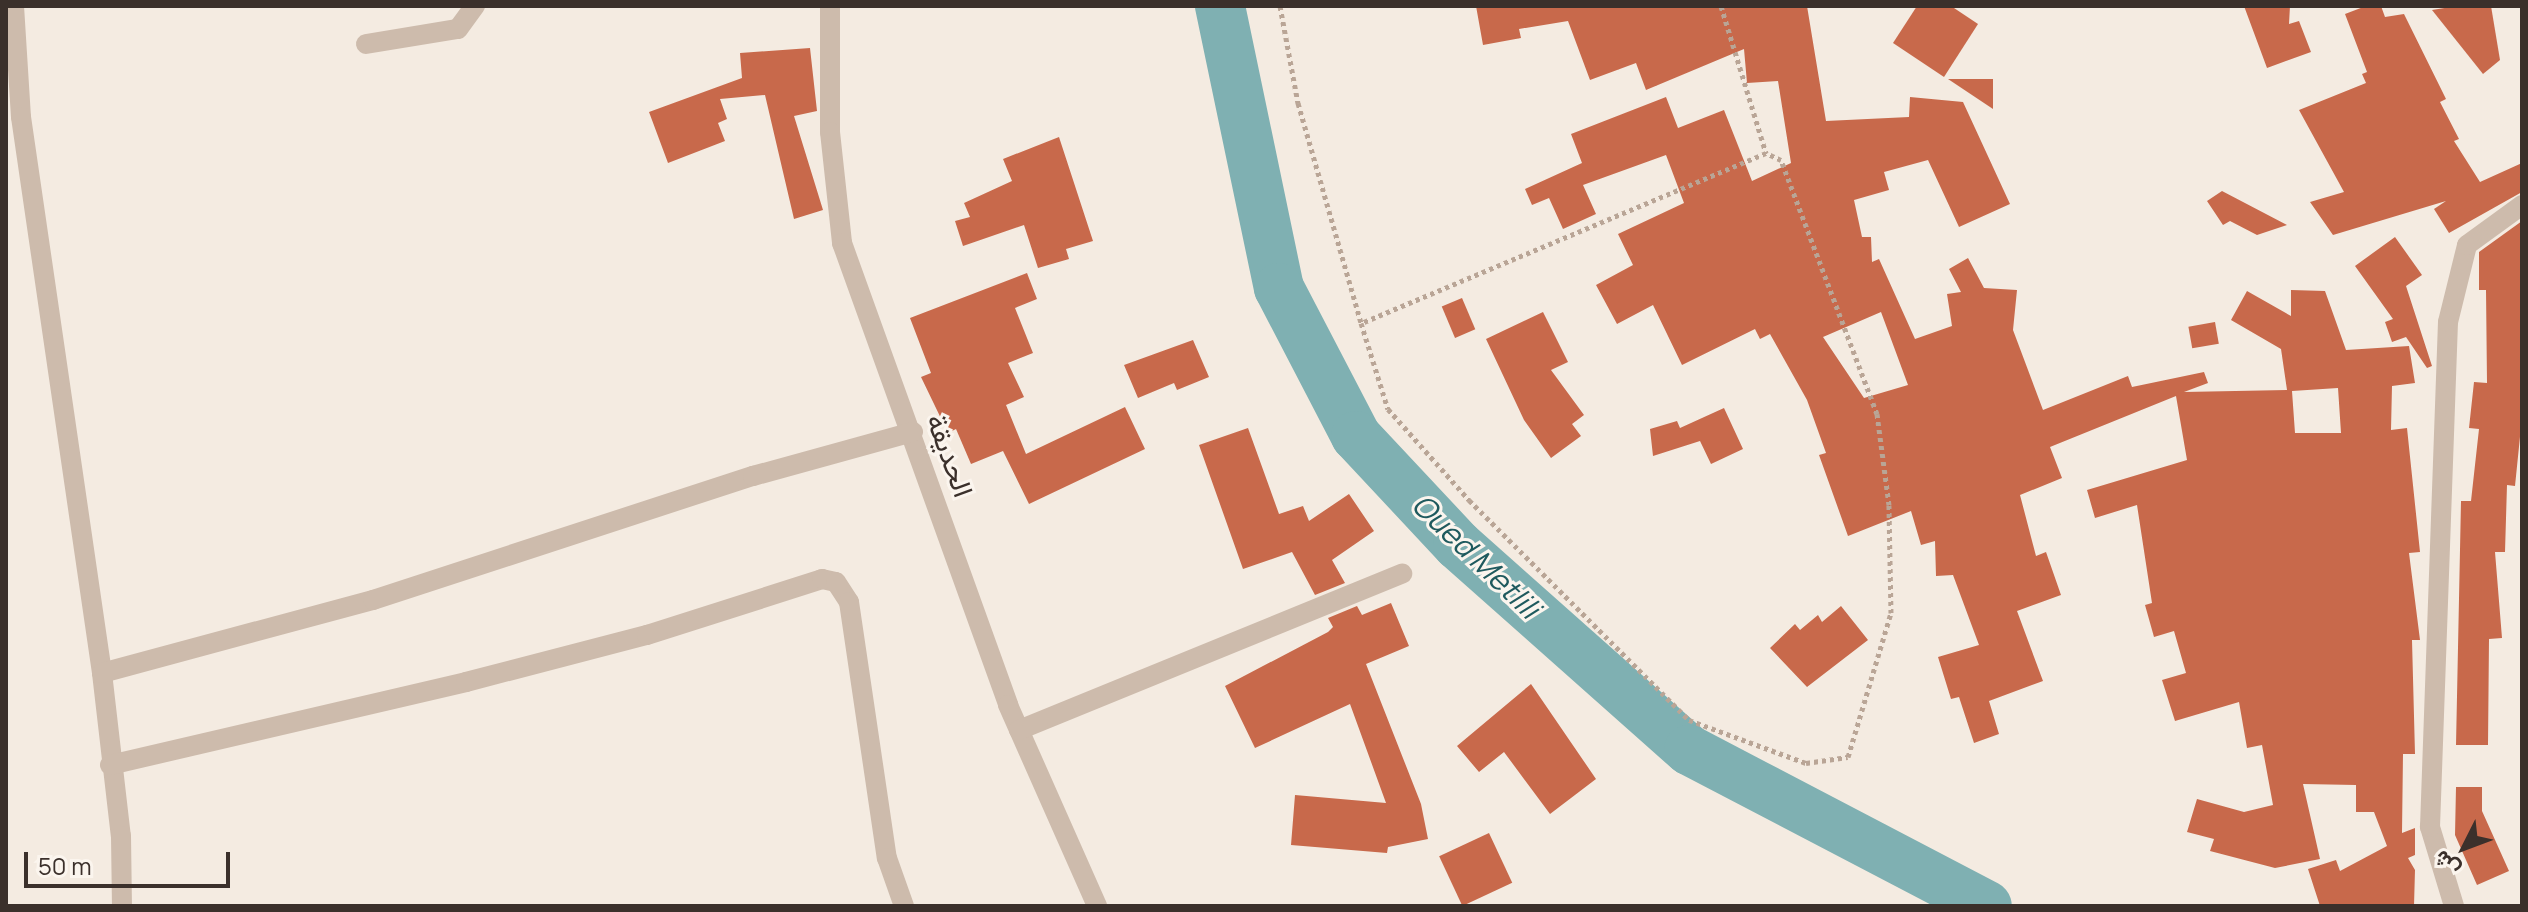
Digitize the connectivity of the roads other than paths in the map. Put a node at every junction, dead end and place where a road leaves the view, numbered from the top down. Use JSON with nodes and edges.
{"nodes":[{"id":1,"x":14,"y":6,"type":"edge"},
{"id":2,"x":475,"y":6,"type":"edge"},
{"id":3,"x":830,"y":6,"type":"edge"},
{"id":4,"x":366,"y":44,"type":"dead end"},
{"id":5,"x":2522,"y":205,"type":"edge"},
{"id":6,"x":913,"y":432,"type":"junction"},
{"id":7,"x":1402,"y":574,"type":"dead end"},
{"id":8,"x":102,"y":673,"type":"junction"},
{"id":9,"x":1019,"y":730,"type":"junction"},
{"id":10,"x":110,"y":765,"type":"junction"},
{"id":11,"x":122,"y":906,"type":"edge"},
{"id":12,"x":904,"y":906,"type":"edge"},
{"id":13,"x":1097,"y":906,"type":"edge"},
{"id":14,"x":2454,"y":906,"type":"edge"}],
"edges":[{"from":1,"to":8,"type":"street"},
{"from":2,"to":4,"type":"street"},
{"from":3,"to":6,"type":"street","name":"الحديقة"},
{"from":5,"to":14,"type":"street"},
{"from":6,"to":8,"type":"street"},
{"from":6,"to":9,"type":"street","name":"الحديقة"},
{"from":7,"to":9,"type":"street"},
{"from":8,"to":10,"type":"street"},
{"from":9,"to":13,"type":"street","name":"الحديقة"},
{"from":10,"to":11,"type":"street"},
{"from":10,"to":12,"type":"street"}]}
